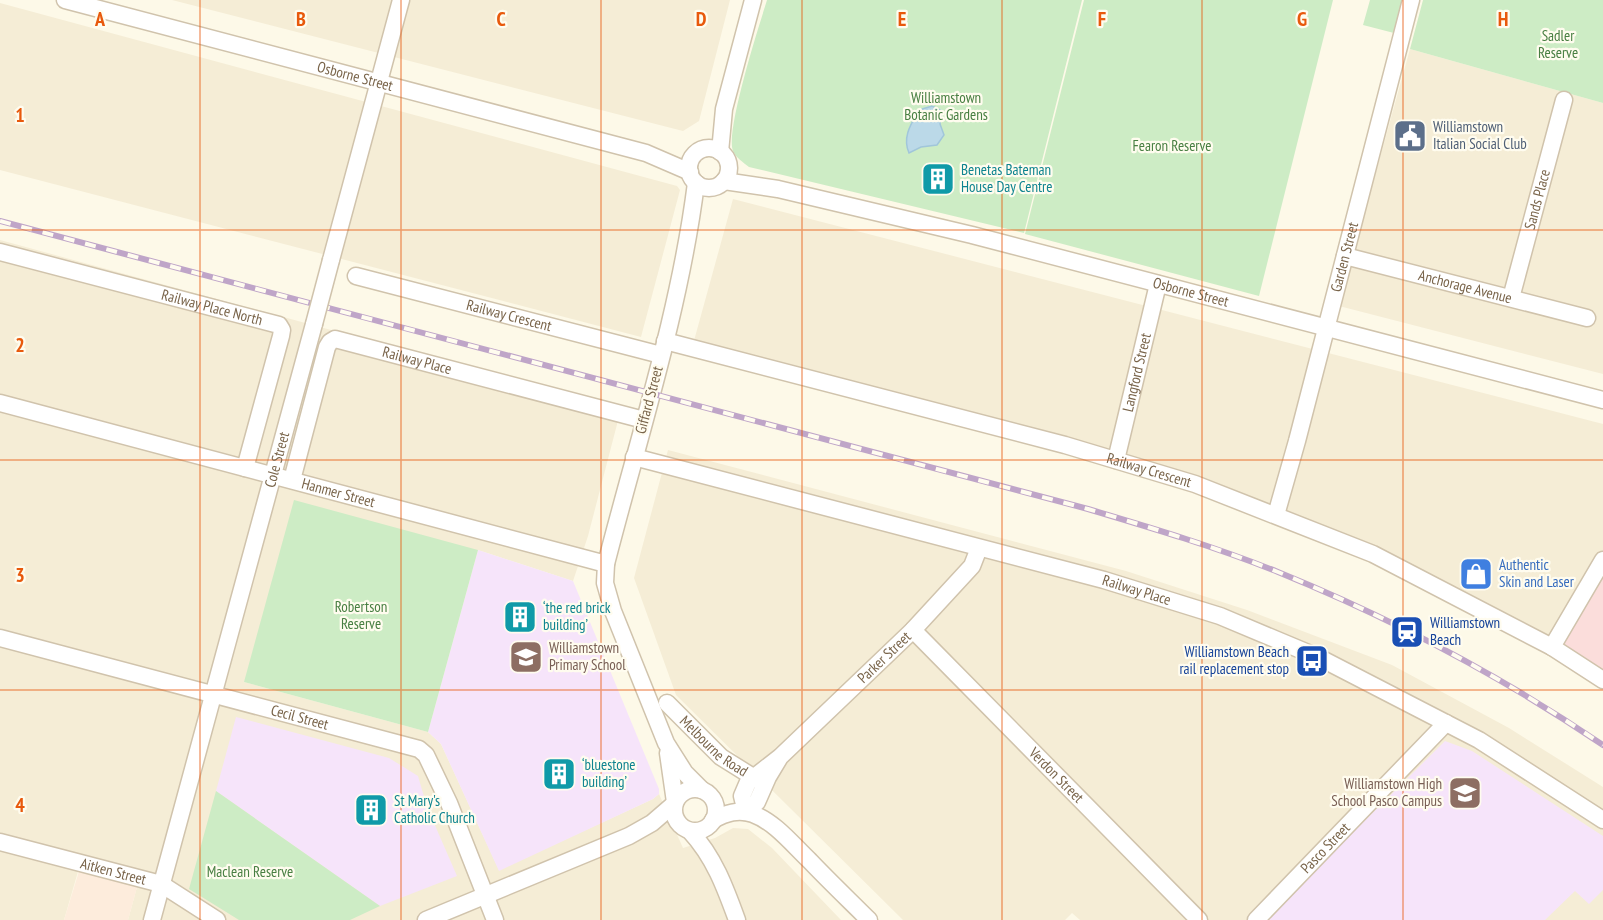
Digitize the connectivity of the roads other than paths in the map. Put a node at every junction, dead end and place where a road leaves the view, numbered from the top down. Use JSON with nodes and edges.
{"nodes":[{"id":1,"x":65,"y":0,"type":"edge"},
{"id":2,"x":400,"y":0,"type":"edge"},
{"id":3,"x":753,"y":0,"type":"edge"},
{"id":4,"x":1411,"y":0,"type":"edge"},
{"id":5,"x":378,"y":82,"type":"junction"},
{"id":6,"x":1564,"y":100,"type":"dead end"},
{"id":7,"x":708,"y":169,"type":"junction"},
{"id":8,"x":0,"y":252,"type":"edge"},
{"id":9,"x":1345,"y":256,"type":"junction"},
{"id":10,"x":356,"y":276,"type":"dead end"},
{"id":11,"x":1158,"y":284,"type":"junction"},
{"id":12,"x":1511,"y":298,"type":"junction"},
{"id":13,"x":1587,"y":318,"type":"dead end"},
{"id":14,"x":1325,"y":328,"type":"junction"},
{"id":15,"x":663,"y":348,"type":"junction"},
{"id":16,"x":1603,"y":400,"type":"edge"},
{"id":17,"x":0,"y":403,"type":"edge"},
{"id":18,"x":644,"y":420,"type":"junction"},
{"id":19,"x":634,"y":457,"type":"junction"},
{"id":20,"x":1116,"y":460,"type":"junction"},
{"id":21,"x":246,"y":468,"type":"junction"},
{"id":22,"x":273,"y":475,"type":"junction"},
{"id":23,"x":292,"y":480,"type":"junction"},
{"id":24,"x":1276,"y":515,"type":"junction"},
{"id":25,"x":979,"y":548,"type":"junction"},
{"id":26,"x":1603,"y":560,"type":"edge"},
{"id":27,"x":606,"y":564,"type":"junction"},
{"id":28,"x":913,"y":630,"type":"junction"},
{"id":29,"x":0,"y":638,"type":"edge"},
{"id":30,"x":1552,"y":647,"type":"junction"},
{"id":31,"x":1603,"y":680,"type":"edge"},
{"id":32,"x":214,"y":693,"type":"junction"},
{"id":33,"x":667,"y":703,"type":"dead end"},
{"id":34,"x":1446,"y":723,"type":"junction"},
{"id":35,"x":666,"y":743,"type":"junction"},
{"id":36,"x":759,"y":780,"type":"junction"},
{"id":37,"x":703,"y":791,"type":"junction"},
{"id":38,"x":675,"y":803,"type":"junction"},
{"id":39,"x":749,"y":804,"type":"junction"},
{"id":40,"x":1603,"y":820,"type":"edge"},
{"id":41,"x":713,"y":821,"type":"junction"},
{"id":42,"x":689,"y":830,"type":"junction"},
{"id":43,"x":629,"y":836,"type":"junction"},
{"id":44,"x":0,"y":842,"type":"edge"},
{"id":45,"x":719,"y":871,"type":"junction"},
{"id":46,"x":161,"y":884,"type":"junction"},
{"id":47,"x":484,"y":896,"type":"junction"},
{"id":48,"x":152,"y":920,"type":"edge"},
{"id":49,"x":218,"y":920,"type":"edge"},
{"id":50,"x":426,"y":920,"type":"edge"},
{"id":51,"x":495,"y":920,"type":"edge"},
{"id":52,"x":737,"y":920,"type":"edge"},
{"id":53,"x":868,"y":920,"type":"edge"},
{"id":54,"x":1199,"y":920,"type":"edge"},
{"id":55,"x":1256,"y":920,"type":"edge"}],
"edges":[{"from":1,"to":5,"type":"street","name":"Osborne Street"},
{"from":2,"to":5,"type":"street","name":"Cole Street"},
{"from":3,"to":7,"type":"street","name":"Giffard Street"},
{"from":4,"to":9,"type":"street","name":"Garden Street"},
{"from":5,"to":7,"type":"street","name":"Osborne Street"},
{"from":5,"to":22,"type":"street","name":"Cole Street","bridge":true},
{"from":6,"to":12,"type":"street","name":"Sands Place"},
{"from":7,"to":11,"type":"street","name":"Osborne Street"},
{"from":7,"to":15,"type":"street","name":"Giffard Street"},
{"from":8,"to":21,"type":"street","name":"Railway Place North"},
{"from":9,"to":12,"type":"street","name":"Anchorage Avenue"},
{"from":9,"to":14,"type":"street","name":"Garden Street"},
{"from":10,"to":15,"type":"street","name":"Railway Crescent"},
{"from":11,"to":14,"type":"street","name":"Osborne Street"},
{"from":11,"to":20,"type":"street","name":"Langford Street"},
{"from":12,"to":13,"type":"street","name":"Anchorage Avenue"},
{"from":14,"to":16,"type":"street","name":"Osborne Street"},
{"from":14,"to":24,"type":"street","name":"Garden Street"},
{"from":15,"to":18,"type":"street","name":"Giffard Street"},
{"from":15,"to":20,"type":"street","name":"Railway Crescent"},
{"from":17,"to":21,"type":"street","name":"Hanmer Street"},
{"from":18,"to":19,"type":"street","name":"Giffard Street"},
{"from":18,"to":23,"type":"street","name":"Railway Place"},
{"from":19,"to":25,"type":"street","name":"Railway Place"},
{"from":19,"to":27,"type":"street","name":"Giffard Street"},
{"from":20,"to":24,"type":"street","name":"Railway Crescent"},
{"from":21,"to":22,"type":"street","name":"Hanmer Street"},
{"from":22,"to":23,"type":"street","name":"Hanmer Street"},
{"from":22,"to":32,"type":"street","name":"Cole Street"},
{"from":23,"to":27,"type":"street","name":"Hanmer Street"},
{"from":24,"to":30,"type":"street","name":"Railway Crescent"},
{"from":25,"to":28,"type":"street","name":"Parker Street"},
{"from":25,"to":34,"type":"street","name":"Railway Place"},
{"from":26,"to":30,"type":"street"},
{"from":27,"to":35,"type":"street","name":"Giffard Street"},
{"from":28,"to":36,"type":"street","name":"Parker Street"},
{"from":28,"to":54,"type":"street","name":"Verdon Street"},
{"from":29,"to":32,"type":"street","name":"Cecil Street"},
{"from":30,"to":31,"type":"street","name":"Railway Crescent"},
{"from":32,"to":46,"type":"street","name":"Cole Street"},
{"from":32,"to":47,"type":"street","name":"Cecil Street"},
{"from":33,"to":36,"type":"street","name":"Melbourne Road"},
{"from":34,"to":40,"type":"street","name":"Railway Place"},
{"from":34,"to":55,"type":"street","name":"Pasco Street"},
{"from":35,"to":37,"type":"street"},
{"from":35,"to":38,"type":"street"},
{"from":36,"to":39,"type":"street","name":"Parker Street"},
{"from":37,"to":38,"type":"street"},
{"from":37,"to":39,"type":"street","name":"Melbourne Road"},
{"from":37,"to":41,"type":"street"},
{"from":38,"to":42,"type":"street"},
{"from":38,"to":43,"type":"street"},
{"from":39,"to":41,"type":"street"},
{"from":39,"to":53,"type":"street"},
{"from":41,"to":42,"type":"street"},
{"from":41,"to":45,"type":"street"},
{"from":42,"to":43,"type":"street"},
{"from":42,"to":45,"type":"street"},
{"from":43,"to":47,"type":"street"},
{"from":44,"to":46,"type":"street","name":"Aitken Street"},
{"from":45,"to":52,"type":"street"},
{"from":46,"to":48,"type":"street","name":"Cole Street"},
{"from":46,"to":49,"type":"street","name":"Aitken Street"},
{"from":47,"to":50,"type":"street"},
{"from":47,"to":51,"type":"street","name":"Cecil Street"}]}
